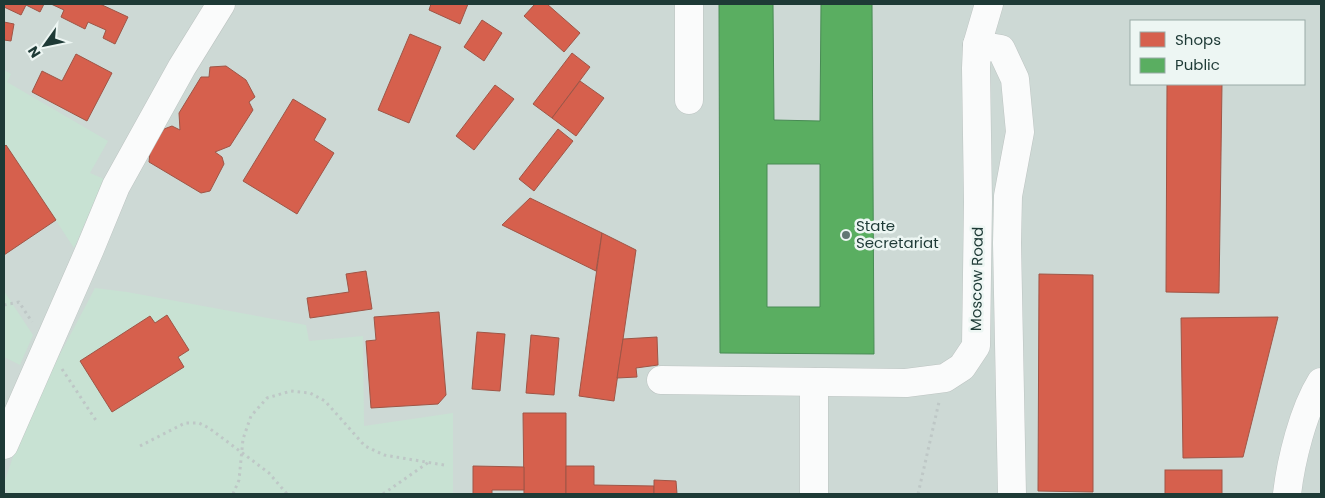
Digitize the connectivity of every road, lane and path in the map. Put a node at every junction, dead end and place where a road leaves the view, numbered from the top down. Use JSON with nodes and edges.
{"nodes":[{"id":1,"x":221,"y":4,"type":"edge"},
{"id":2,"x":689,"y":4,"type":"edge"},
{"id":3,"x":989,"y":4,"type":"edge"},
{"id":4,"x":977,"y":45,"type":"junction"},
{"id":5,"x":690,"y":100,"type":"dead end"},
{"id":6,"x":4,"y":306,"type":"edge"},
{"id":7,"x":47,"y":346,"type":"junction"},
{"id":8,"x":944,"y":378,"type":"junction"},
{"id":9,"x":661,"y":380,"type":"dead end"},
{"id":10,"x":814,"y":382,"type":"junction"},
{"id":11,"x":1321,"y":382,"type":"edge"},
{"id":12,"x":97,"y":422,"type":"dead end"},
{"id":13,"x":4,"y":446,"type":"edge"},
{"id":14,"x":140,"y":446,"type":"dead end"},
{"id":15,"x":243,"y":453,"type":"junction"},
{"id":16,"x":429,"y":462,"type":"junction"},
{"id":17,"x":444,"y":465,"type":"dead end"},
{"id":18,"x":233,"y":494,"type":"edge"},
{"id":19,"x":287,"y":494,"type":"edge"},
{"id":20,"x":383,"y":494,"type":"edge"},
{"id":21,"x":814,"y":494,"type":"edge"},
{"id":22,"x":918,"y":494,"type":"edge"},
{"id":23,"x":1012,"y":494,"type":"edge"},
{"id":24,"x":1287,"y":494,"type":"edge"}],
"edges":[{"from":1,"to":7,"type":"street"},
{"from":2,"to":5,"type":"street"},
{"from":3,"to":4,"type":"street","name":"Moscow Road"},
{"from":4,"to":8,"type":"street","name":"Moscow Road"},
{"from":4,"to":23,"type":"street"},
{"from":6,"to":7,"type":"path"},
{"from":7,"to":12,"type":"path"},
{"from":7,"to":13,"type":"street"},
{"from":8,"to":10,"type":"street","name":"Moscow Road"},
{"from":8,"to":22,"type":"path"},
{"from":9,"to":10,"type":"street","name":"Moscow Road"},
{"from":10,"to":21,"type":"street"},
{"from":11,"to":24,"type":"street"},
{"from":14,"to":15,"type":"path"},
{"from":15,"to":16,"type":"path"},
{"from":15,"to":18,"type":"path"},
{"from":15,"to":19,"type":"path"},
{"from":16,"to":17,"type":"path"},
{"from":16,"to":20,"type":"path"}]}
